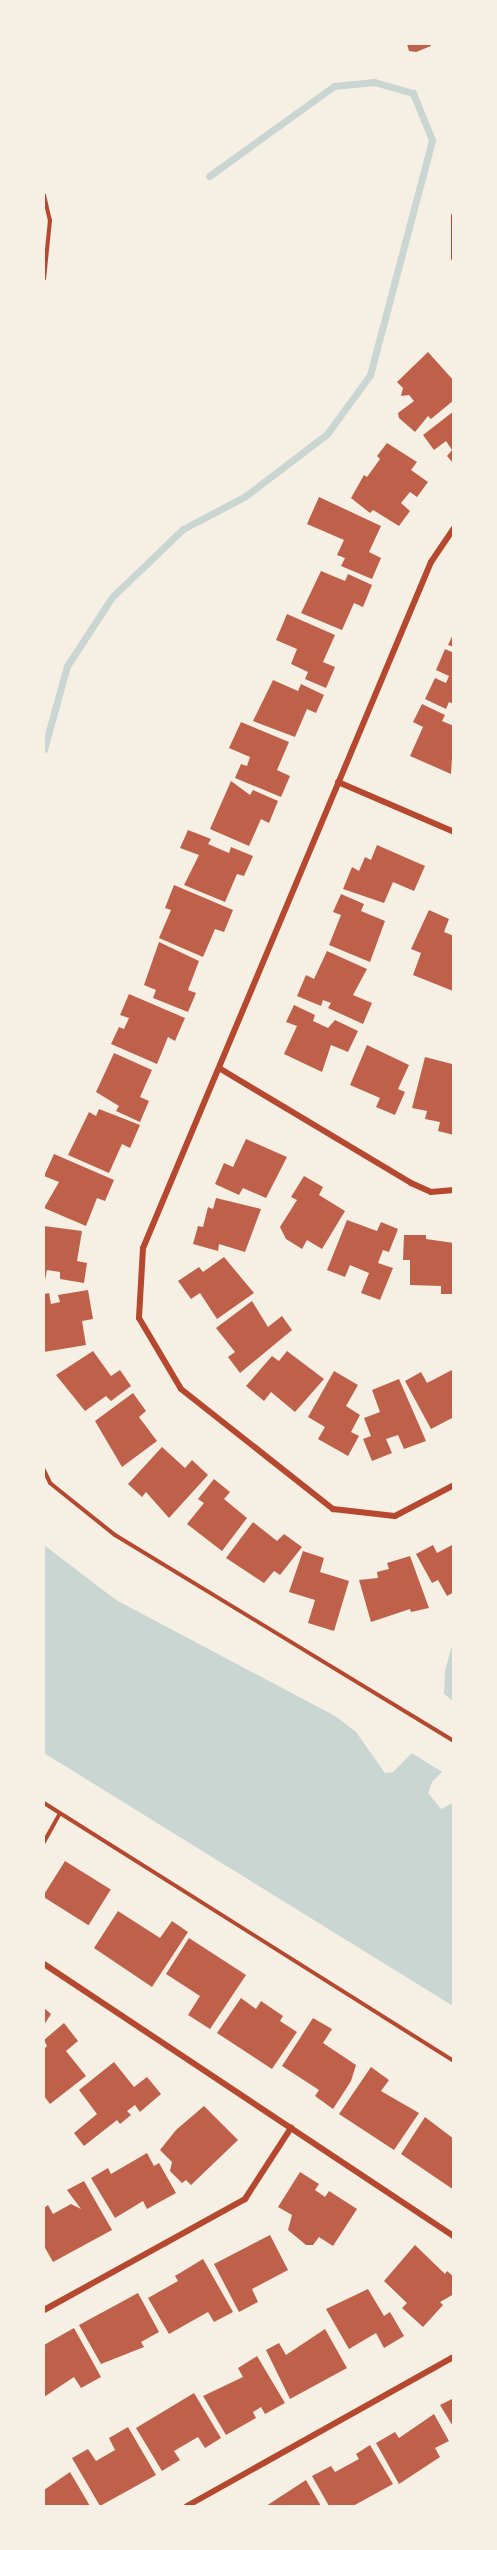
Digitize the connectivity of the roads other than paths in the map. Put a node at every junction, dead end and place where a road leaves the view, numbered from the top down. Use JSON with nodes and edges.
{"nodes":[{"id":1,"x":453,"y":216,"type":"edge"},
{"id":2,"x":453,"y":258,"type":"edge"},
{"id":3,"x":453,"y":528,"type":"edge"},
{"id":4,"x":338,"y":782,"type":"junction"},
{"id":5,"x":453,"y":832,"type":"edge"},
{"id":6,"x":219,"y":1068,"type":"junction"},
{"id":7,"x":453,"y":1190,"type":"edge"},
{"id":8,"x":453,"y":1485,"type":"edge"},
{"id":9,"x":44,"y":1964,"type":"edge"},
{"id":10,"x":291,"y":2128,"type":"junction"},
{"id":11,"x":453,"y":2236,"type":"edge"},
{"id":12,"x":44,"y":2310,"type":"edge"},
{"id":13,"x":453,"y":2357,"type":"edge"},
{"id":14,"x":187,"y":2506,"type":"edge"}],
"edges":[{"from":1,"to":2,"type":"street"},
{"from":3,"to":4,"type":"street"},
{"from":4,"to":5,"type":"street"},
{"from":4,"to":6,"type":"street"},
{"from":6,"to":7,"type":"street"},
{"from":6,"to":8,"type":"street"},
{"from":9,"to":10,"type":"street"},
{"from":10,"to":11,"type":"street"},
{"from":10,"to":12,"type":"street"},
{"from":13,"to":14,"type":"street"}]}
